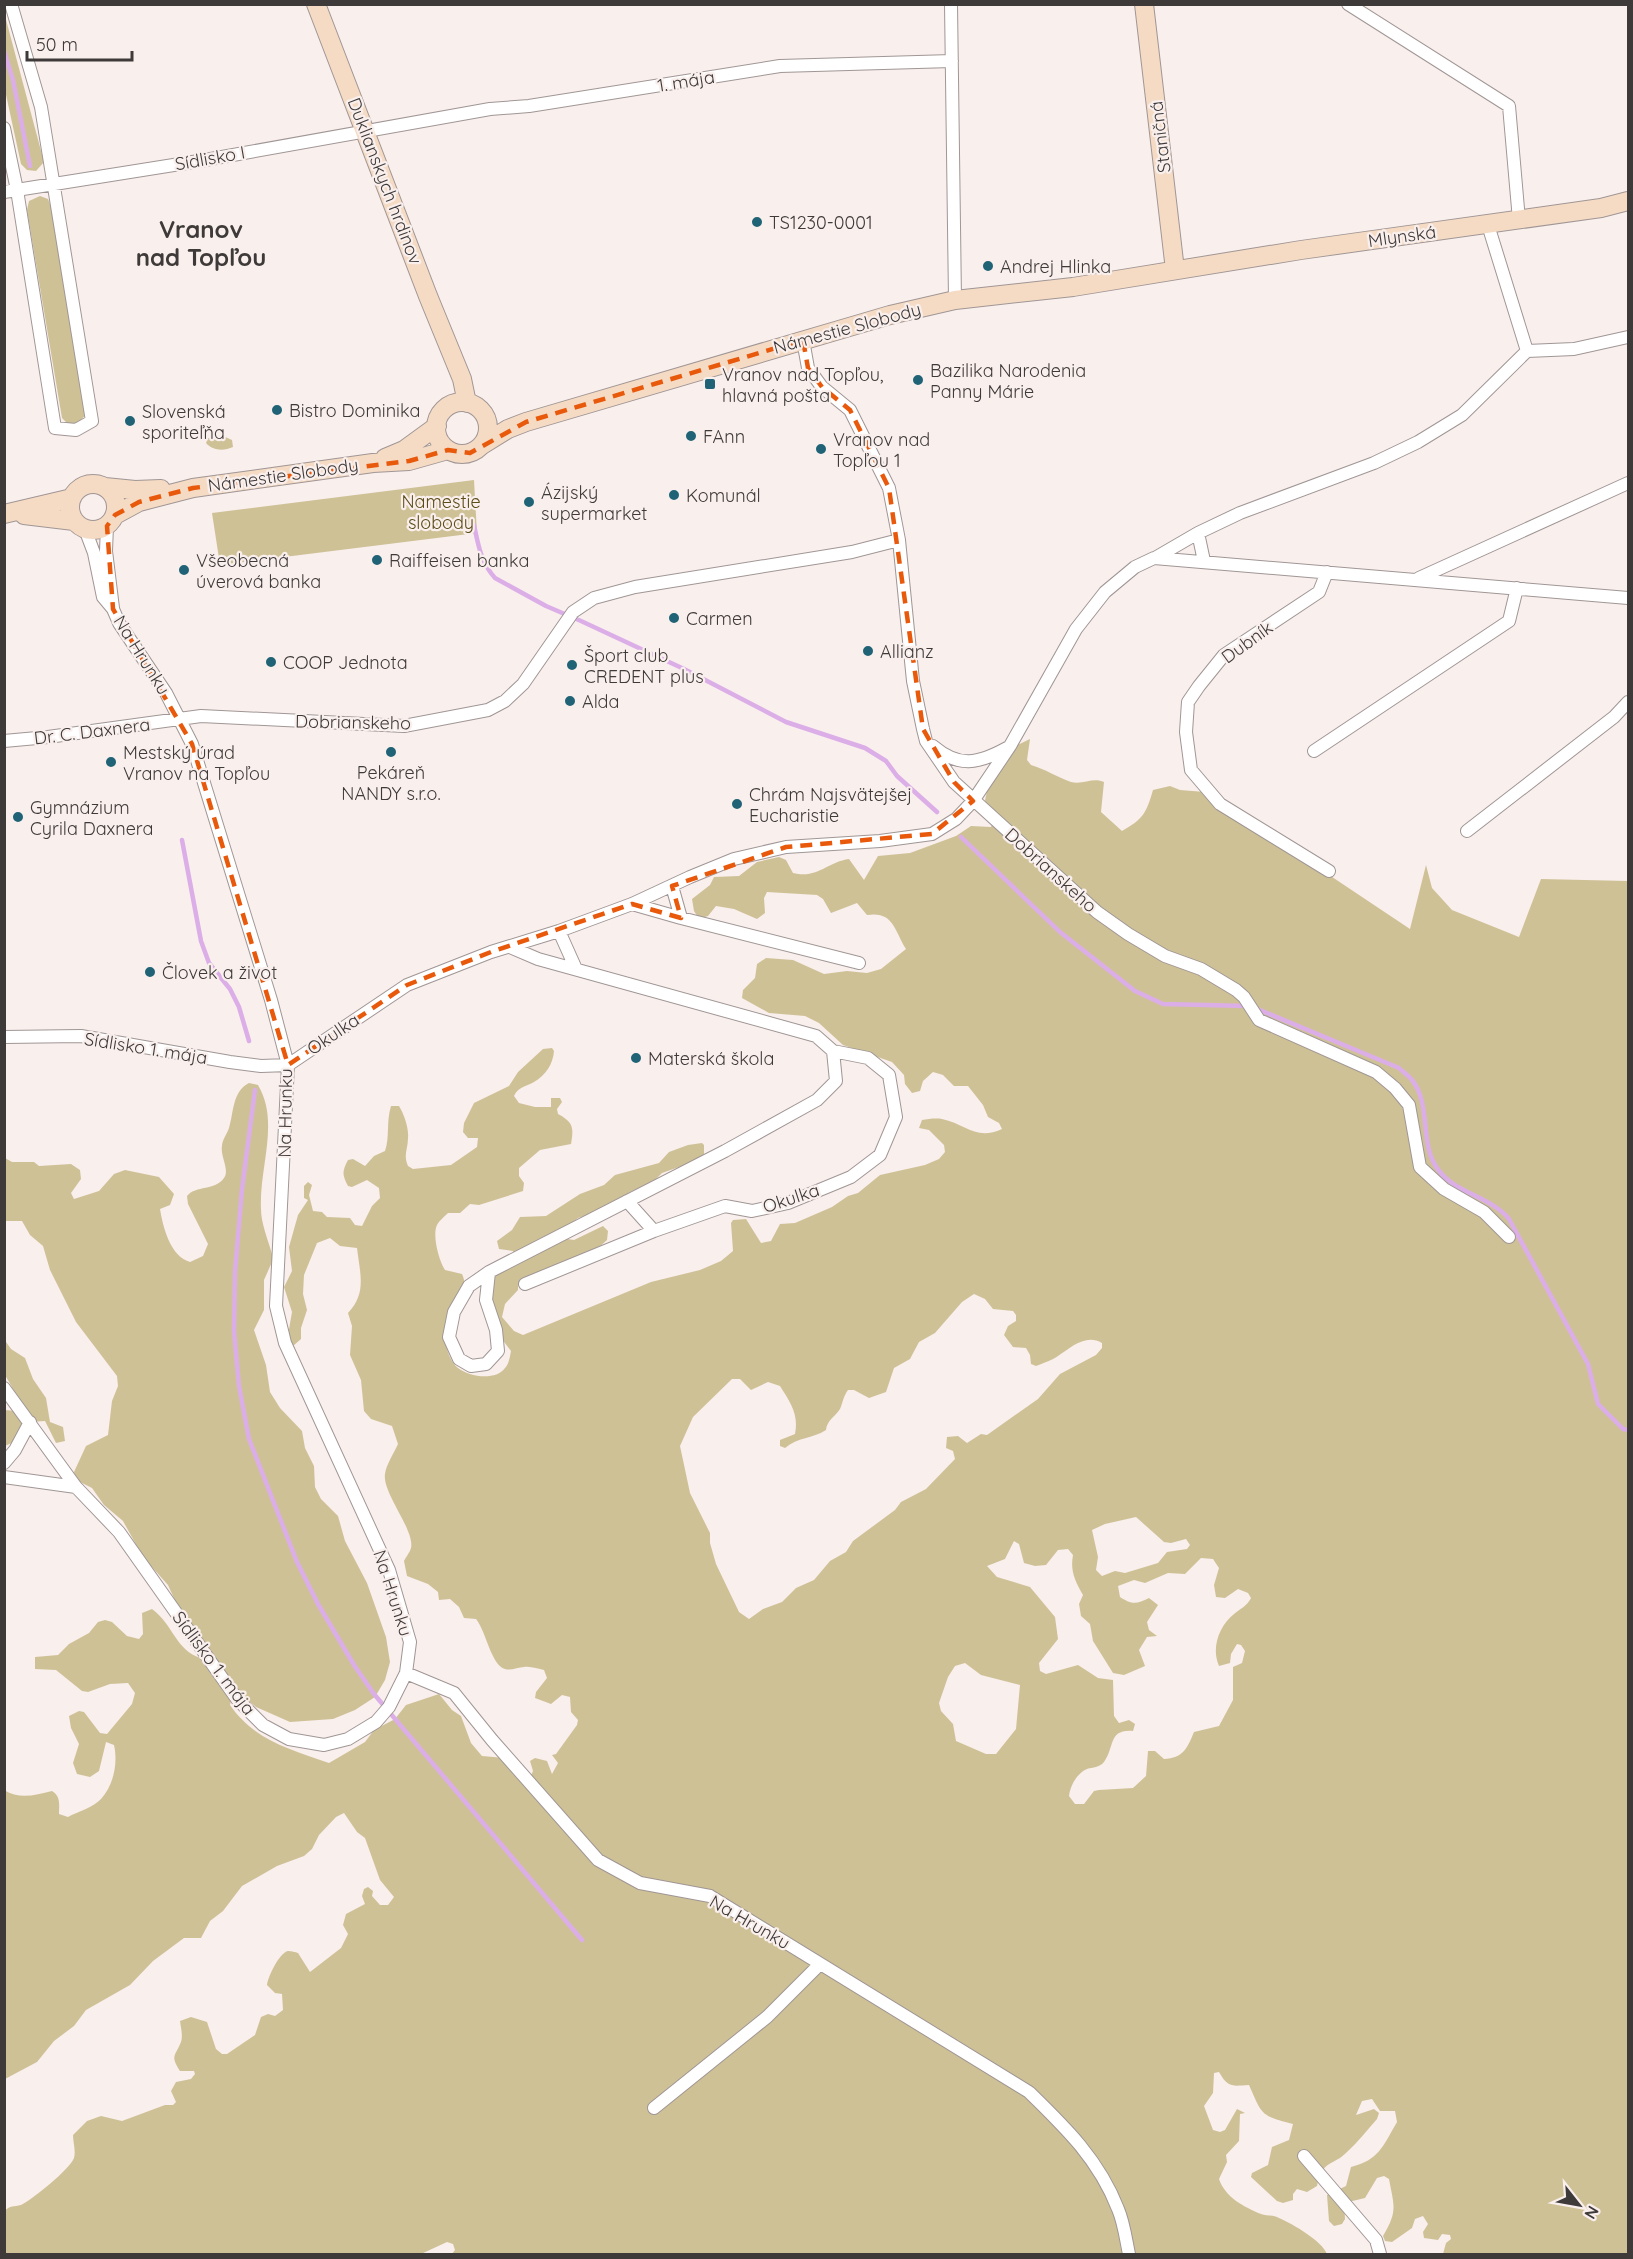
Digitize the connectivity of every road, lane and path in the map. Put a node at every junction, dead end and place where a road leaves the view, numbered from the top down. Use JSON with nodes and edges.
{"nodes":[{"id":1,"x":11,"y":4,"type":"edge"},
{"id":2,"x":316,"y":4,"type":"edge"},
{"id":3,"x":951,"y":4,"type":"edge"},
{"id":4,"x":1144,"y":4,"type":"edge"},
{"id":5,"x":1348,"y":4,"type":"edge"},
{"id":6,"x":952,"y":61,"type":"junction"},
{"id":7,"x":4,"y":128,"type":"edge"},
{"id":8,"x":366,"y":130,"type":"junction"},
{"id":9,"x":53,"y":183,"type":"junction"},
{"id":10,"x":17,"y":190,"type":"junction"},
{"id":11,"x":4,"y":192,"type":"edge"},
{"id":12,"x":1629,"y":201,"type":"edge"},
{"id":13,"x":1520,"y":220,"type":"junction"},
{"id":14,"x":1488,"y":225,"type":"junction"},
{"id":15,"x":1175,"y":270,"type":"junction"},
{"id":16,"x":955,"y":300,"type":"junction"},
{"id":17,"x":1629,"y":337,"type":"edge"},
{"id":18,"x":803,"y":340,"type":"junction"},
{"id":19,"x":1527,"y":351,"type":"junction"},
{"id":20,"x":452,"y":357,"type":"junction"},
{"id":21,"x":467,"y":403,"type":"junction"},
{"id":22,"x":484,"y":414,"type":"junction"},
{"id":23,"x":440,"y":418,"type":"junction"},
{"id":24,"x":526,"y":422,"type":"junction"},
{"id":25,"x":482,"y":445,"type":"junction"},
{"id":26,"x":448,"y":450,"type":"junction"},
{"id":27,"x":373,"y":463,"type":"junction"},
{"id":28,"x":1629,"y":483,"type":"edge"},
{"id":29,"x":105,"y":487,"type":"junction"},
{"id":30,"x":193,"y":488,"type":"junction"},
{"id":31,"x":72,"y":498,"type":"junction"},
{"id":32,"x":9,"y":514,"type":"edge"},
{"id":33,"x":111,"y":520,"type":"junction"},
{"id":34,"x":80,"y":525,"type":"junction"},
{"id":35,"x":1198,"y":533,"type":"junction"},
{"id":36,"x":898,"y":540,"type":"junction"},
{"id":37,"x":1154,"y":558,"type":"junction"},
{"id":38,"x":1204,"y":561,"type":"junction"},
{"id":39,"x":1327,"y":572,"type":"junction"},
{"id":40,"x":1417,"y":579,"type":"junction"},
{"id":41,"x":1517,"y":588,"type":"junction"},
{"id":42,"x":1629,"y":598,"type":"edge"},
{"id":43,"x":113,"y":609,"type":"junction"},
{"id":44,"x":1629,"y":702,"type":"edge"},
{"id":45,"x":180,"y":718,"type":"junction"},
{"id":46,"x":4,"y":741,"type":"edge"},
{"id":47,"x":926,"y":741,"type":"junction"},
{"id":48,"x":1010,"y":746,"type":"junction"},
{"id":49,"x":1314,"y":751,"type":"dead end"},
{"id":50,"x":973,"y":801,"type":"junction"},
{"id":51,"x":1467,"y":831,"type":"dead end"},
{"id":52,"x":1329,"y":871,"type":"dead end"},
{"id":53,"x":672,"y":886,"type":"junction"},
{"id":54,"x":632,"y":904,"type":"junction"},
{"id":55,"x":681,"y":918,"type":"junction"},
{"id":56,"x":559,"y":931,"type":"junction"},
{"id":57,"x":510,"y":948,"type":"junction"},
{"id":58,"x":859,"y":963,"type":"dead end"},
{"id":59,"x":576,"y":969,"type":"junction"},
{"id":60,"x":4,"y":1037,"type":"edge"},
{"id":61,"x":833,"y":1051,"type":"junction"},
{"id":62,"x":288,"y":1065,"type":"junction"},
{"id":63,"x":627,"y":1201,"type":"junction"},
{"id":64,"x":654,"y":1231,"type":"junction"},
{"id":65,"x":1509,"y":1237,"type":"dead end"},
{"id":66,"x":489,"y":1272,"type":"junction"},
{"id":67,"x":525,"y":1284,"type":"dead end"},
{"id":68,"x":4,"y":1388,"type":"edge"},
{"id":69,"x":30,"y":1422,"type":"junction"},
{"id":70,"x":4,"y":1463,"type":"edge"},
{"id":71,"x":4,"y":1476,"type":"edge"},
{"id":72,"x":76,"y":1487,"type":"junction"},
{"id":73,"x":406,"y":1672,"type":"junction"},
{"id":74,"x":820,"y":1964,"type":"junction"},
{"id":75,"x":654,"y":2108,"type":"dead end"},
{"id":76,"x":1304,"y":2156,"type":"dead end"},
{"id":77,"x":1129,"y":2254,"type":"edge"},
{"id":78,"x":1380,"y":2254,"type":"edge"}],
"edges":[{"from":1,"to":9,"type":"street"},
{"from":2,"to":8,"type":"street","name":"Duklianskych hrdinov"},
{"from":3,"to":6,"type":"street"},
{"from":4,"to":15,"type":"street","name":"Staničná"},
{"from":5,"to":13,"type":"street"},
{"from":6,"to":8,"type":"street","name":"1. mája"},
{"from":6,"to":16,"type":"street"},
{"from":7,"to":10,"type":"street"},
{"from":8,"to":9,"type":"street","name":"Sídlisko I"},
{"from":8,"to":20,"type":"street","name":"Duklianskych hrdinov"},
{"from":9,"to":10,"type":"street","name":"Sídlisko I"},
{"from":9,"to":10,"type":"street"},
{"from":10,"to":11,"type":"street","name":"Sídlisko I"},
{"from":12,"to":13,"type":"street","name":"Mlynská"},
{"from":13,"to":14,"type":"street","name":"Mlynská"},
{"from":14,"to":15,"type":"street","name":"Mlynská"},
{"from":14,"to":19,"type":"street"},
{"from":15,"to":16,"type":"street","name":"Námestie Slobody"},
{"from":16,"to":18,"type":"street","name":"Námestie Slobody"},
{"from":17,"to":19,"type":"street"},
{"from":18,"to":24,"type":"street","name":"Námestie Slobody"},
{"from":18,"to":36,"type":"street","name":"Dobrianskeho"},
{"from":19,"to":35,"type":"street"},
{"from":20,"to":21,"type":"street","name":"Duklianskych hrdinov"},
{"from":20,"to":23,"type":"street"},
{"from":21,"to":22,"type":"street"},
{"from":21,"to":23,"type":"street"},
{"from":22,"to":24,"type":"street"},
{"from":22,"to":25,"type":"street"},
{"from":23,"to":26,"type":"street"},
{"from":23,"to":27,"type":"street"},
{"from":24,"to":25,"type":"street"},
{"from":25,"to":26,"type":"street"},
{"from":26,"to":27,"type":"street"},
{"from":27,"to":30,"type":"street","name":"Námestie Slobody"},
{"from":28,"to":40,"type":"street"},
{"from":29,"to":30,"type":"street","name":"Námestie Slobody"},
{"from":29,"to":31,"type":"street"},
{"from":29,"to":33,"type":"street"},
{"from":30,"to":33,"type":"street","name":"Námestie Slobody"},
{"from":31,"to":32,"type":"street"},
{"from":31,"to":34,"type":"street"},
{"from":32,"to":34,"type":"street"},
{"from":33,"to":34,"type":"street"},
{"from":33,"to":43,"type":"street","name":"Na Hrunku"},
{"from":34,"to":43,"type":"street","name":"Na Hrunku"},
{"from":35,"to":37,"type":"street"},
{"from":35,"to":38,"type":"street"},
{"from":36,"to":45,"type":"street","name":"Dobrianskeho"},
{"from":36,"to":47,"type":"street","name":"Dobrianskeho"},
{"from":37,"to":38,"type":"street"},
{"from":37,"to":48,"type":"street"},
{"from":38,"to":39,"type":"street"},
{"from":39,"to":40,"type":"street"},
{"from":39,"to":52,"type":"street","name":"Dubník"},
{"from":40,"to":41,"type":"street"},
{"from":41,"to":42,"type":"street"},
{"from":41,"to":49,"type":"street"},
{"from":43,"to":45,"type":"street","name":"Na Hrunku"},
{"from":44,"to":51,"type":"street"},
{"from":45,"to":46,"type":"street","name":"Dr. C. Daxnera"},
{"from":45,"to":62,"type":"street","name":"Na Hrunku"},
{"from":47,"to":48,"type":"street"},
{"from":47,"to":50,"type":"street","name":"Dobrianskeho"},
{"from":48,"to":50,"type":"street"},
{"from":50,"to":53,"type":"street","name":"Okulka"},
{"from":50,"to":65,"type":"street","name":"Dobrianskeho"},
{"from":53,"to":54,"type":"street","name":"Okulka"},
{"from":53,"to":55,"type":"street"},
{"from":54,"to":55,"type":"street"},
{"from":54,"to":56,"type":"street","name":"Okulka"},
{"from":55,"to":58,"type":"street"},
{"from":56,"to":57,"type":"street","name":"Okulka"},
{"from":56,"to":59,"type":"street"},
{"from":57,"to":59,"type":"street","name":"Okulka"},
{"from":57,"to":62,"type":"street","name":"Okulka"},
{"from":59,"to":61,"type":"street","name":"Okulka"},
{"from":60,"to":62,"type":"street","name":"Sídlisko 1. mája"},
{"from":61,"to":63,"type":"street"},
{"from":61,"to":64,"type":"street","name":"Okulka"},
{"from":62,"to":73,"type":"street","name":"Na Hrunku"},
{"from":63,"to":64,"type":"street"},
{"from":63,"to":66,"type":"street"},
{"from":64,"to":67,"type":"street","name":"Okulka"},
{"from":66,"to":66,"type":"street"},
{"from":68,"to":69,"type":"street","name":"Sídlisko 1. mája"},
{"from":69,"to":70,"type":"street"},
{"from":69,"to":72,"type":"street","name":"Sídlisko 1. mája"},
{"from":71,"to":72,"type":"street"},
{"from":72,"to":73,"type":"street","name":"Sídlisko 1. mája"},
{"from":73,"to":74,"type":"street","name":"Na Hrunku"},
{"from":74,"to":75,"type":"street"},
{"from":74,"to":77,"type":"street","name":"Na Hrunku"},
{"from":76,"to":78,"type":"street"}]}
